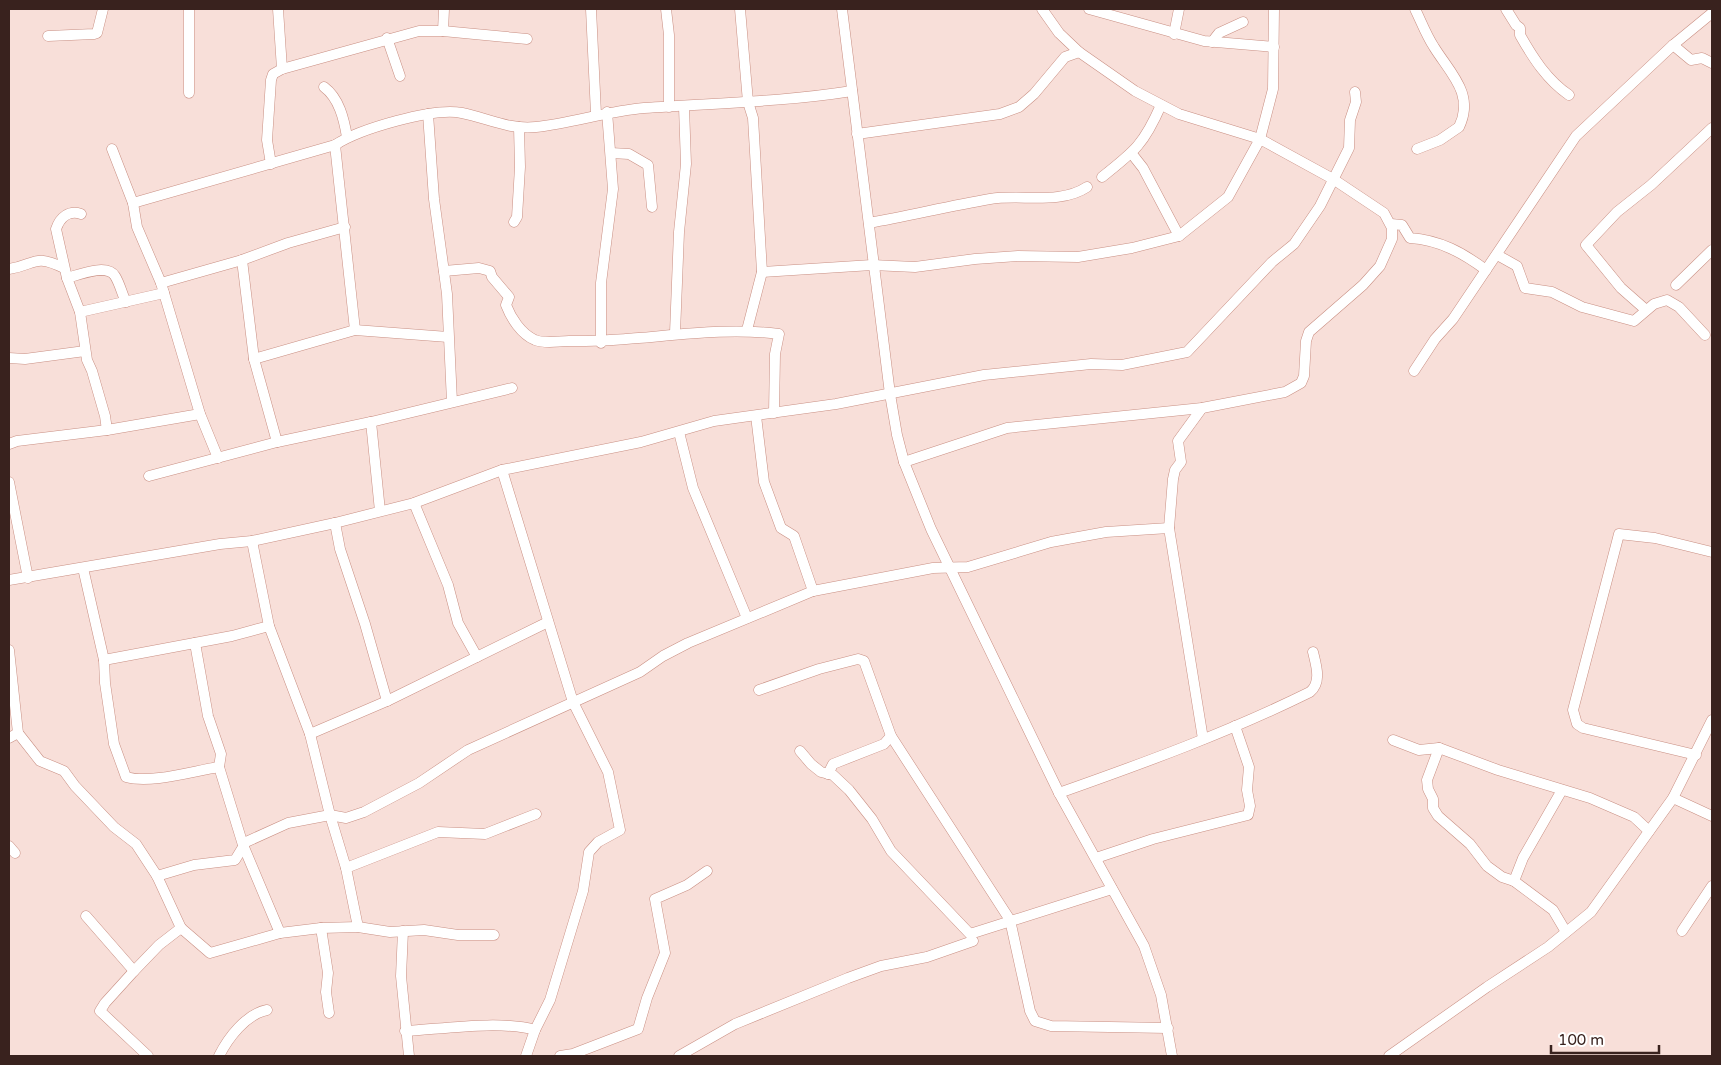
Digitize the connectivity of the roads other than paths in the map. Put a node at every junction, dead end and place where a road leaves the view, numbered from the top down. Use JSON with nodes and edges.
{"nodes":[{"id":1,"x":103,"y":9,"type":"edge"},
{"id":2,"x":189,"y":9,"type":"edge"},
{"id":3,"x":278,"y":9,"type":"edge"},
{"id":4,"x":444,"y":9,"type":"edge"},
{"id":5,"x":591,"y":9,"type":"edge"},
{"id":6,"x":666,"y":9,"type":"edge"},
{"id":7,"x":740,"y":9,"type":"edge"},
{"id":8,"x":842,"y":9,"type":"edge"},
{"id":9,"x":1042,"y":9,"type":"edge"},
{"id":10,"x":1088,"y":9,"type":"edge"},
{"id":11,"x":1179,"y":9,"type":"edge"},
{"id":12,"x":1274,"y":9,"type":"edge"},
{"id":13,"x":1415,"y":9,"type":"edge"},
{"id":14,"x":1506,"y":9,"type":"edge"},
{"id":15,"x":1712,"y":13,"type":"edge"},
{"id":16,"x":1243,"y":22,"type":"dead end"},
{"id":17,"x":443,"y":31,"type":"junction"},
{"id":18,"x":1174,"y":34,"type":"junction"},
{"id":19,"x":48,"y":36,"type":"dead end"},
{"id":20,"x":387,"y":38,"type":"junction"},
{"id":21,"x":527,"y":39,"type":"dead end"},
{"id":22,"x":1212,"y":42,"type":"junction"},
{"id":23,"x":1673,"y":45,"type":"junction"},
{"id":24,"x":1274,"y":47,"type":"junction"},
{"id":25,"x":1079,"y":52,"type":"junction"},
{"id":26,"x":1712,"y":63,"type":"edge"},
{"id":27,"x":282,"y":69,"type":"junction"},
{"id":28,"x":400,"y":76,"type":"dead end"},
{"id":29,"x":324,"y":88,"type":"dead end"},
{"id":30,"x":852,"y":91,"type":"junction"},
{"id":31,"x":1355,"y":92,"type":"dead end"},
{"id":32,"x":189,"y":93,"type":"dead end"},
{"id":33,"x":1569,"y":95,"type":"dead end"},
{"id":34,"x":748,"y":102,"type":"junction"},
{"id":35,"x":1161,"y":105,"type":"junction"},
{"id":36,"x":669,"y":107,"type":"junction"},
{"id":37,"x":684,"y":107,"type":"junction"},
{"id":38,"x":602,"y":113,"type":"junction"},
{"id":39,"x":428,"y":114,"type":"junction"},
{"id":40,"x":519,"y":127,"type":"junction"},
{"id":41,"x":1712,"y":128,"type":"edge"},
{"id":42,"x":857,"y":134,"type":"junction"},
{"id":43,"x":347,"y":137,"type":"junction"},
{"id":44,"x":1260,"y":139,"type":"junction"},
{"id":45,"x":335,"y":145,"type":"junction"},
{"id":46,"x":112,"y":149,"type":"dead end"},
{"id":47,"x":1417,"y":149,"type":"dead end"},
{"id":48,"x":611,"y":153,"type":"junction"},
{"id":49,"x":1132,"y":154,"type":"junction"},
{"id":50,"x":270,"y":164,"type":"junction"},
{"id":51,"x":1102,"y":177,"type":"dead end"},
{"id":52,"x":1333,"y":179,"type":"junction"},
{"id":53,"x":1087,"y":187,"type":"dead end"},
{"id":54,"x":133,"y":203,"type":"junction"},
{"id":55,"x":652,"y":207,"type":"dead end"},
{"id":56,"x":81,"y":214,"type":"dead end"},
{"id":57,"x":514,"y":222,"type":"dead end"},
{"id":58,"x":869,"y":223,"type":"junction"},
{"id":59,"x":1391,"y":224,"type":"junction"},
{"id":60,"x":345,"y":227,"type":"junction"},
{"id":61,"x":1179,"y":236,"type":"junction"},
{"id":62,"x":1712,"y":250,"type":"edge"},
{"id":63,"x":1499,"y":256,"type":"dead end"},
{"id":64,"x":242,"y":260,"type":"junction"},
{"id":65,"x":872,"y":265,"type":"junction"},
{"id":66,"x":9,"y":269,"type":"edge"},
{"id":67,"x":1486,"y":270,"type":"junction"},
{"id":68,"x":444,"y":271,"type":"junction"},
{"id":69,"x":762,"y":272,"type":"junction"},
{"id":70,"x":65,"y":273,"type":"junction"},
{"id":71,"x":1676,"y":285,"type":"dead end"},
{"id":72,"x":163,"y":288,"type":"junction"},
{"id":73,"x":126,"y":302,"type":"junction"},
{"id":74,"x":1646,"y":310,"type":"junction"},
{"id":75,"x":80,"y":312,"type":"junction"},
{"id":76,"x":355,"y":330,"type":"junction"},
{"id":77,"x":747,"y":330,"type":"junction"},
{"id":78,"x":675,"y":333,"type":"junction"},
{"id":79,"x":1705,"y":335,"type":"dead end"},
{"id":80,"x":448,"y":337,"type":"junction"},
{"id":81,"x":601,"y":343,"type":"junction"},
{"id":82,"x":85,"y":351,"type":"junction"},
{"id":83,"x":9,"y":358,"type":"edge"},
{"id":84,"x":254,"y":359,"type":"junction"},
{"id":85,"x":1414,"y":371,"type":"dead end"},
{"id":86,"x":512,"y":388,"type":"dead end"},
{"id":87,"x":890,"y":394,"type":"junction"},
{"id":88,"x":452,"y":402,"type":"junction"},
{"id":89,"x":1202,"y":408,"type":"junction"},
{"id":90,"x":774,"y":413,"type":"junction"},
{"id":91,"x":200,"y":414,"type":"junction"},
{"id":92,"x":756,"y":416,"type":"junction"},
{"id":93,"x":371,"y":422,"type":"junction"},
{"id":94,"x":106,"y":430,"type":"junction"},
{"id":95,"x":679,"y":432,"type":"junction"},
{"id":96,"x":277,"y":442,"type":"junction"},
{"id":97,"x":9,"y":444,"type":"edge"},
{"id":98,"x":218,"y":458,"type":"junction"},
{"id":99,"x":904,"y":462,"type":"junction"},
{"id":100,"x":502,"y":470,"type":"junction"},
{"id":101,"x":149,"y":476,"type":"dead end"},
{"id":102,"x":9,"y":482,"type":"edge"},
{"id":103,"x":414,"y":503,"type":"junction"},
{"id":104,"x":380,"y":511,"type":"junction"},
{"id":105,"x":335,"y":522,"type":"junction"},
{"id":106,"x":1169,"y":528,"type":"junction"},
{"id":107,"x":252,"y":541,"type":"junction"},
{"id":108,"x":1712,"y":552,"type":"edge"},
{"id":109,"x":83,"y":568,"type":"junction"},
{"id":110,"x":950,"y":568,"type":"junction"},
{"id":111,"x":28,"y":578,"type":"junction"},
{"id":112,"x":9,"y":580,"type":"edge"},
{"id":113,"x":813,"y":591,"type":"junction"},
{"id":114,"x":747,"y":618,"type":"junction"},
{"id":115,"x":548,"y":622,"type":"junction"},
{"id":116,"x":269,"y":626,"type":"junction"},
{"id":117,"x":195,"y":642,"type":"junction"},
{"id":118,"x":9,"y":650,"type":"edge"},
{"id":119,"x":1313,"y":652,"type":"dead end"},
{"id":120,"x":476,"y":657,"type":"junction"},
{"id":121,"x":104,"y":660,"type":"junction"},
{"id":122,"x":759,"y":690,"type":"dead end"},
{"id":123,"x":387,"y":701,"type":"junction"},
{"id":124,"x":573,"y":702,"type":"junction"},
{"id":125,"x":1712,"y":720,"type":"edge"},
{"id":126,"x":1235,"y":726,"type":"junction"},
{"id":127,"x":310,"y":734,"type":"junction"},
{"id":128,"x":13,"y":736,"type":"edge"},
{"id":129,"x":892,"y":736,"type":"junction"},
{"id":130,"x":1203,"y":739,"type":"junction"},
{"id":131,"x":1394,"y":740,"type":"dead end"},
{"id":132,"x":1439,"y":748,"type":"junction"},
{"id":133,"x":800,"y":751,"type":"dead end"},
{"id":134,"x":1696,"y":755,"type":"junction"},
{"id":135,"x":219,"y":767,"type":"junction"},
{"id":136,"x":831,"y":773,"type":"junction"},
{"id":137,"x":1562,"y":790,"type":"junction"},
{"id":138,"x":1059,"y":793,"type":"junction"},
{"id":139,"x":1673,"y":798,"type":"junction"},
{"id":140,"x":330,"y":814,"type":"junction"},
{"id":141,"x":536,"y":814,"type":"dead end"},
{"id":142,"x":1712,"y":816,"type":"edge"},
{"id":143,"x":1649,"y":831,"type":"junction"},
{"id":144,"x":243,"y":846,"type":"junction"},
{"id":145,"x":1096,"y":858,"type":"junction"},
{"id":146,"x":346,"y":868,"type":"junction"},
{"id":147,"x":708,"y":871,"type":"dead end"},
{"id":148,"x":157,"y":876,"type":"junction"},
{"id":149,"x":1514,"y":881,"type":"junction"},
{"id":150,"x":1712,"y":886,"type":"edge"},
{"id":151,"x":1112,"y":889,"type":"junction"},
{"id":152,"x":86,"y":916,"type":"dead end"},
{"id":153,"x":1010,"y":920,"type":"junction"},
{"id":154,"x":358,"y":927,"type":"junction"},
{"id":155,"x":181,"y":928,"type":"junction"},
{"id":156,"x":321,"y":928,"type":"junction"},
{"id":157,"x":403,"y":931,"type":"junction"},
{"id":158,"x":1682,"y":931,"type":"dead end"},
{"id":159,"x":1566,"y":932,"type":"junction"},
{"id":160,"x":280,"y":933,"type":"junction"},
{"id":161,"x":494,"y":936,"type":"dead end"},
{"id":162,"x":973,"y":941,"type":"dead end"},
{"id":163,"x":134,"y":971,"type":"junction"},
{"id":164,"x":267,"y":1010,"type":"dead end"},
{"id":165,"x":329,"y":1013,"type":"dead end"},
{"id":166,"x":1168,"y":1028,"type":"junction"},
{"id":167,"x":535,"y":1030,"type":"junction"},
{"id":168,"x":405,"y":1031,"type":"junction"},
{"id":169,"x":148,"y":1056,"type":"edge"},
{"id":170,"x":219,"y":1056,"type":"edge"},
{"id":171,"x":409,"y":1056,"type":"edge"},
{"id":172,"x":526,"y":1056,"type":"edge"},
{"id":173,"x":560,"y":1056,"type":"edge"},
{"id":174,"x":679,"y":1056,"type":"edge"},
{"id":175,"x":1172,"y":1056,"type":"edge"},
{"id":176,"x":1389,"y":1056,"type":"edge"}],
"edges":[{"from":1,"to":19,"type":"street"},
{"from":2,"to":32,"type":"street"},
{"from":3,"to":27,"type":"street"},
{"from":4,"to":17,"type":"street"},
{"from":5,"to":38,"type":"street"},
{"from":6,"to":36,"type":"street"},
{"from":7,"to":34,"type":"street"},
{"from":8,"to":30,"type":"street"},
{"from":9,"to":25,"type":"street"},
{"from":10,"to":18,"type":"street"},
{"from":11,"to":18,"type":"street"},
{"from":12,"to":24,"type":"street"},
{"from":13,"to":47,"type":"street"},
{"from":14,"to":33,"type":"street"},
{"from":15,"to":23,"type":"street"},
{"from":16,"to":22,"type":"street"},
{"from":17,"to":20,"type":"street"},
{"from":17,"to":21,"type":"street"},
{"from":18,"to":22,"type":"street"},
{"from":20,"to":27,"type":"street"},
{"from":20,"to":28,"type":"street"},
{"from":22,"to":24,"type":"street"},
{"from":23,"to":26,"type":"street"},
{"from":23,"to":67,"type":"street"},
{"from":24,"to":44,"type":"street"},
{"from":25,"to":35,"type":"street"},
{"from":25,"to":42,"type":"street"},
{"from":27,"to":50,"type":"street"},
{"from":29,"to":43,"type":"street"},
{"from":30,"to":34,"type":"street"},
{"from":30,"to":42,"type":"street"},
{"from":31,"to":52,"type":"street"},
{"from":34,"to":37,"type":"street"},
{"from":34,"to":69,"type":"street"},
{"from":35,"to":44,"type":"street"},
{"from":35,"to":49,"type":"street"},
{"from":36,"to":37,"type":"street"},
{"from":36,"to":38,"type":"street"},
{"from":37,"to":78,"type":"street"},
{"from":38,"to":40,"type":"street"},
{"from":38,"to":48,"type":"street"},
{"from":39,"to":40,"type":"street"},
{"from":39,"to":43,"type":"street"},
{"from":39,"to":68,"type":"street"},
{"from":40,"to":57,"type":"street"},
{"from":41,"to":74,"type":"street"},
{"from":42,"to":58,"type":"street"},
{"from":43,"to":45,"type":"street"},
{"from":44,"to":52,"type":"street"},
{"from":44,"to":61,"type":"street"},
{"from":45,"to":50,"type":"street"},
{"from":45,"to":60,"type":"street"},
{"from":46,"to":54,"type":"street"},
{"from":48,"to":55,"type":"street"},
{"from":48,"to":81,"type":"street"},
{"from":49,"to":51,"type":"street"},
{"from":49,"to":61,"type":"street"},
{"from":50,"to":54,"type":"street"},
{"from":52,"to":59,"type":"street"},
{"from":52,"to":87,"type":"street"},
{"from":53,"to":58,"type":"street"},
{"from":54,"to":72,"type":"street"},
{"from":56,"to":70,"type":"street"},
{"from":58,"to":65,"type":"street"},
{"from":59,"to":67,"type":"street"},
{"from":59,"to":89,"type":"street"},
{"from":60,"to":64,"type":"street"},
{"from":60,"to":76,"type":"street"},
{"from":61,"to":65,"type":"street"},
{"from":62,"to":71,"type":"street"},
{"from":63,"to":74,"type":"street"},
{"from":64,"to":72,"type":"street"},
{"from":64,"to":84,"type":"street"},
{"from":65,"to":69,"type":"street"},
{"from":65,"to":87,"type":"street"},
{"from":66,"to":70,"type":"street"},
{"from":67,"to":85,"type":"street"},
{"from":68,"to":80,"type":"street"},
{"from":68,"to":81,"type":"street"},
{"from":69,"to":77,"type":"street"},
{"from":70,"to":73,"type":"street"},
{"from":70,"to":75,"type":"street"},
{"from":72,"to":73,"type":"street"},
{"from":72,"to":91,"type":"street"},
{"from":73,"to":75,"type":"street"},
{"from":74,"to":79,"type":"street"},
{"from":75,"to":82,"type":"street"},
{"from":76,"to":80,"type":"street"},
{"from":76,"to":84,"type":"street"},
{"from":77,"to":78,"type":"street"},
{"from":77,"to":90,"type":"street"},
{"from":78,"to":81,"type":"street"},
{"from":80,"to":88,"type":"street"},
{"from":82,"to":83,"type":"street"},
{"from":82,"to":94,"type":"street"},
{"from":84,"to":96,"type":"street"},
{"from":86,"to":88,"type":"street"},
{"from":87,"to":90,"type":"street"},
{"from":87,"to":99,"type":"street"},
{"from":88,"to":93,"type":"street"},
{"from":89,"to":99,"type":"street"},
{"from":89,"to":106,"type":"street"},
{"from":90,"to":92,"type":"street"},
{"from":91,"to":94,"type":"street"},
{"from":91,"to":98,"type":"street"},
{"from":92,"to":95,"type":"street"},
{"from":92,"to":113,"type":"street"},
{"from":93,"to":96,"type":"street"},
{"from":93,"to":104,"type":"street"},
{"from":94,"to":97,"type":"street"},
{"from":95,"to":100,"type":"street"},
{"from":95,"to":114,"type":"street"},
{"from":96,"to":98,"type":"street"},
{"from":98,"to":101,"type":"street"},
{"from":99,"to":110,"type":"street"},
{"from":100,"to":103,"type":"street"},
{"from":100,"to":115,"type":"street"},
{"from":102,"to":111,"type":"street"},
{"from":103,"to":104,"type":"street"},
{"from":103,"to":120,"type":"street"},
{"from":104,"to":105,"type":"street"},
{"from":105,"to":107,"type":"street"},
{"from":105,"to":123,"type":"street"},
{"from":106,"to":110,"type":"street"},
{"from":106,"to":130,"type":"street"},
{"from":107,"to":109,"type":"street"},
{"from":107,"to":116,"type":"street"},
{"from":108,"to":134,"type":"street"},
{"from":109,"to":111,"type":"street"},
{"from":109,"to":121,"type":"street"},
{"from":110,"to":113,"type":"street"},
{"from":110,"to":138,"type":"street"},
{"from":111,"to":112,"type":"street"},
{"from":113,"to":114,"type":"street"},
{"from":114,"to":124,"type":"street"},
{"from":115,"to":120,"type":"street"},
{"from":115,"to":124,"type":"street"},
{"from":116,"to":117,"type":"street"},
{"from":116,"to":127,"type":"street"},
{"from":117,"to":121,"type":"street"},
{"from":117,"to":135,"type":"street"},
{"from":118,"to":128,"type":"street"},
{"from":119,"to":126,"type":"street"},
{"from":120,"to":123,"type":"street"},
{"from":121,"to":135,"type":"street"},
{"from":122,"to":129,"type":"street"},
{"from":123,"to":127,"type":"street"},
{"from":124,"to":140,"type":"street"},
{"from":124,"to":167,"type":"street"},
{"from":125,"to":134,"type":"street"},
{"from":126,"to":130,"type":"street"},
{"from":126,"to":145,"type":"street"},
{"from":127,"to":140,"type":"street"},
{"from":128,"to":148,"type":"street"},
{"from":129,"to":136,"type":"street"},
{"from":129,"to":153,"type":"street"},
{"from":130,"to":138,"type":"street"},
{"from":131,"to":132,"type":"street"},
{"from":132,"to":137,"type":"street"},
{"from":132,"to":149,"type":"street"},
{"from":133,"to":136,"type":"street"},
{"from":134,"to":139,"type":"street"},
{"from":135,"to":144,"type":"street"},
{"from":136,"to":153,"type":"street"},
{"from":137,"to":143,"type":"street"},
{"from":137,"to":149,"type":"street"},
{"from":138,"to":145,"type":"street"},
{"from":139,"to":142,"type":"street"},
{"from":139,"to":143,"type":"street"},
{"from":140,"to":144,"type":"street"},
{"from":140,"to":146,"type":"street"},
{"from":141,"to":146,"type":"street"},
{"from":143,"to":159,"type":"street"},
{"from":144,"to":148,"type":"street"},
{"from":144,"to":160,"type":"street"},
{"from":145,"to":151,"type":"street"},
{"from":146,"to":154,"type":"street"},
{"from":147,"to":173,"type":"street"},
{"from":148,"to":155,"type":"street"},
{"from":149,"to":159,"type":"street"},
{"from":150,"to":158,"type":"street"},
{"from":151,"to":153,"type":"street"},
{"from":151,"to":166,"type":"street"},
{"from":152,"to":163,"type":"street"},
{"from":153,"to":166,"type":"street"},
{"from":154,"to":156,"type":"street"},
{"from":154,"to":157,"type":"street"},
{"from":155,"to":160,"type":"street"},
{"from":155,"to":163,"type":"street"},
{"from":156,"to":160,"type":"street"},
{"from":156,"to":165,"type":"street"},
{"from":157,"to":161,"type":"street"},
{"from":157,"to":168,"type":"street"},
{"from":159,"to":176,"type":"street"},
{"from":162,"to":174,"type":"street"},
{"from":163,"to":169,"type":"street"},
{"from":164,"to":170,"type":"street"},
{"from":166,"to":175,"type":"street"},
{"from":167,"to":168,"type":"street"},
{"from":167,"to":172,"type":"street"},
{"from":168,"to":171,"type":"street"}]}
